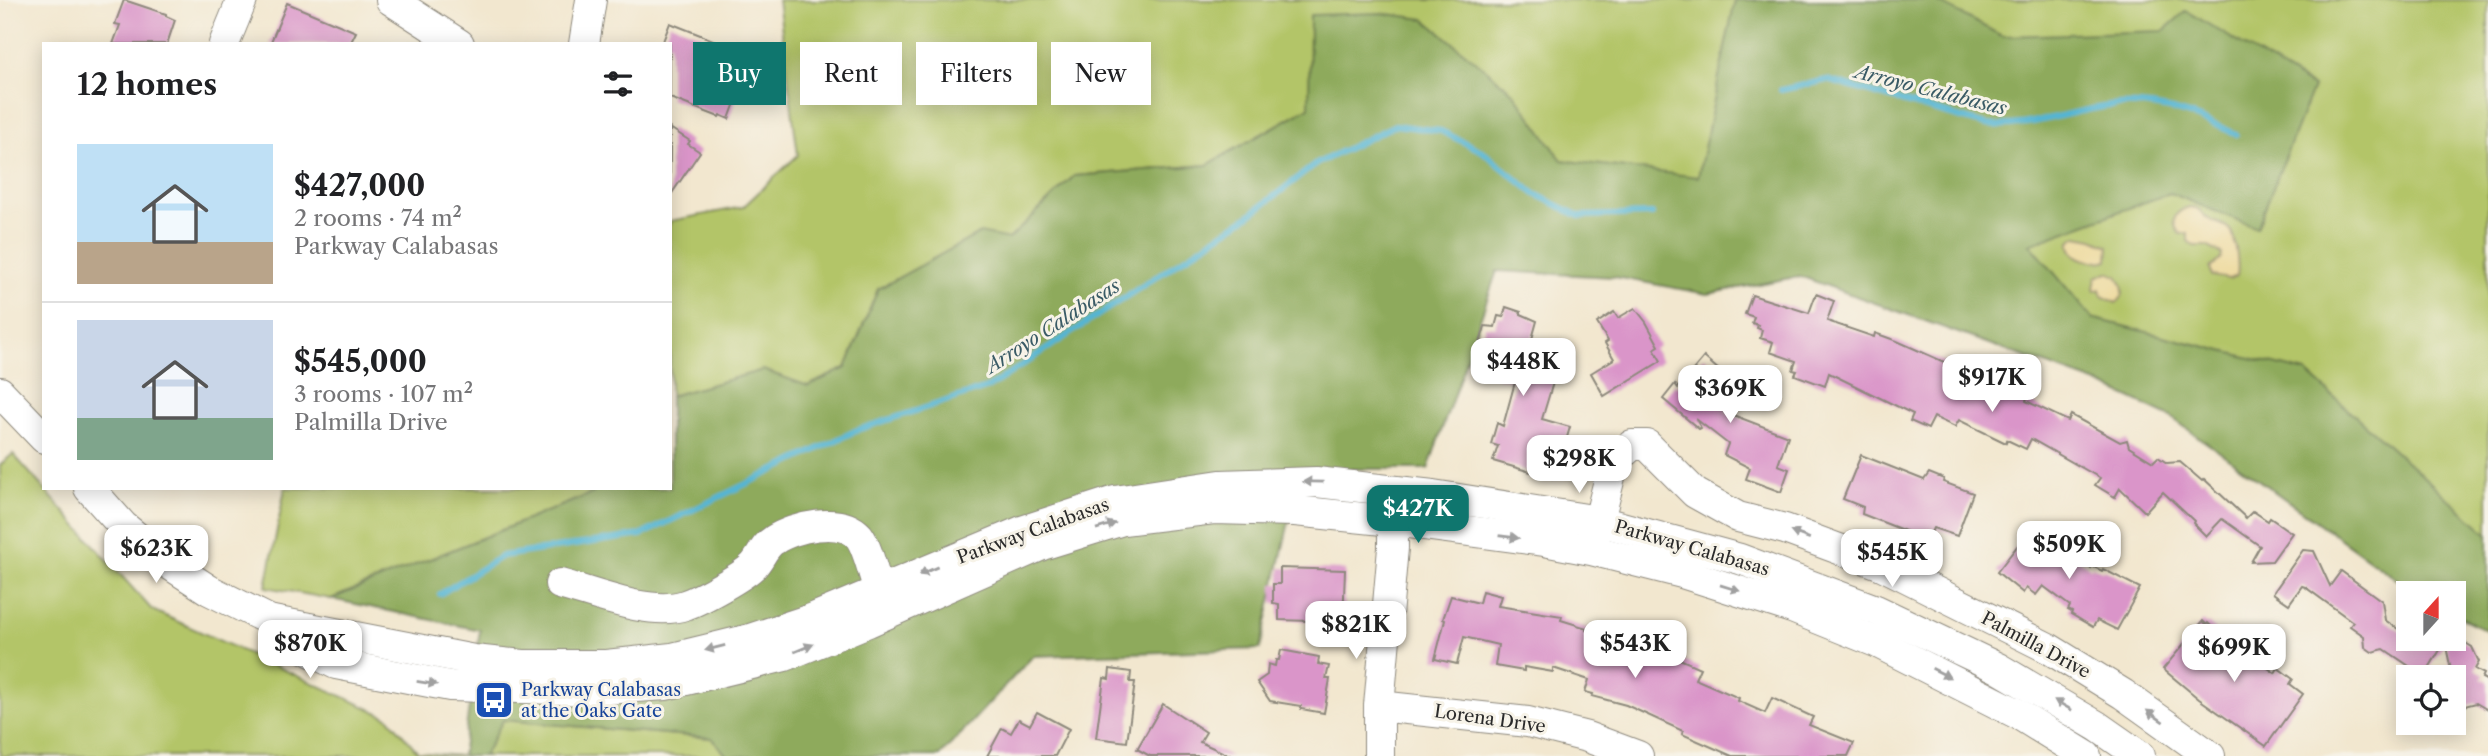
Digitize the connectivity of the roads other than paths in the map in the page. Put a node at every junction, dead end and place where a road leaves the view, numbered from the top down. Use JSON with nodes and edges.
{"nodes":[{"id":1,"x":242,"y":0,"type":"edge"},
{"id":2,"x":391,"y":0,"type":"edge"},
{"id":3,"x":591,"y":0,"type":"edge"},
{"id":4,"x":225,"y":42,"type":"edge"},
{"id":5,"x":455,"y":42,"type":"edge"},
{"id":6,"x":584,"y":42,"type":"edge"},
{"id":7,"x":0,"y":391,"type":"edge"},
{"id":8,"x":42,"y":436,"type":"edge"},
{"id":9,"x":91,"y":490,"type":"edge"},
{"id":10,"x":1394,"y":491,"type":"junction"},
{"id":11,"x":1393,"y":521,"type":"junction"},
{"id":12,"x":1599,"y":521,"type":"junction"},
{"id":13,"x":1591,"y":550,"type":"junction"},
{"id":14,"x":560,"y":584,"type":"dead end"},
{"id":15,"x":879,"y":591,"type":"junction"},
{"id":16,"x":269,"y":620,"type":"junction"},
{"id":17,"x":390,"y":644,"type":"junction"},
{"id":18,"x":473,"y":673,"type":"junction"},
{"id":19,"x":382,"y":675,"type":"junction"},
{"id":20,"x":1379,"y":706,"type":"junction"},
{"id":21,"x":1379,"y":756,"type":"edge"},
{"id":22,"x":1638,"y":756,"type":"edge"},
{"id":23,"x":2086,"y":756,"type":"edge"},
{"id":24,"x":2140,"y":756,"type":"edge"},
{"id":25,"x":2210,"y":756,"type":"edge"}],
"edges":[{"from":1,"to":4,"type":"street"},
{"from":2,"to":5,"type":"street"},
{"from":3,"to":6,"type":"street"},
{"from":7,"to":8,"type":"street"},
{"from":9,"to":16,"type":"street","name":"Parkway Calabasas"},
{"from":10,"to":11,"type":"street"},
{"from":10,"to":12,"type":"street","name":"Parkway Calabasas"},
{"from":10,"to":15,"type":"street","name":"Parkway Calabasas","one_way":true},
{"from":11,"to":13,"type":"street","name":"Parkway Calabasas","one_way":true},
{"from":18,"to":11,"type":"street","name":"Parkway Calabasas","one_way":true},
{"from":11,"to":20,"type":"street"},
{"from":12,"to":13,"type":"street","name":"Palmilla Drive"},
{"from":24,"to":12,"type":"street","name":"Parkway Calabasas","one_way":true},
{"from":25,"to":12,"type":"street","name":"Palmilla Drive","one_way":true},
{"from":13,"to":23,"type":"street","name":"Parkway Calabasas","one_way":true},
{"from":14,"to":15,"type":"street"},
{"from":15,"to":18,"type":"street","name":"Parkway Calabasas","one_way":true},
{"from":16,"to":17,"type":"street","name":"Parkway Calabasas"},
{"from":16,"to":19,"type":"street","name":"Parkway Calabasas"},
{"from":17,"to":18,"type":"street","name":"Parkway Calabasas"},
{"from":17,"to":19,"type":"street"},
{"from":19,"to":18,"type":"street","name":"Parkway Calabasas","one_way":true},
{"from":20,"to":21,"type":"street"},
{"from":20,"to":22,"type":"street","name":"Lorena Drive"}]}
